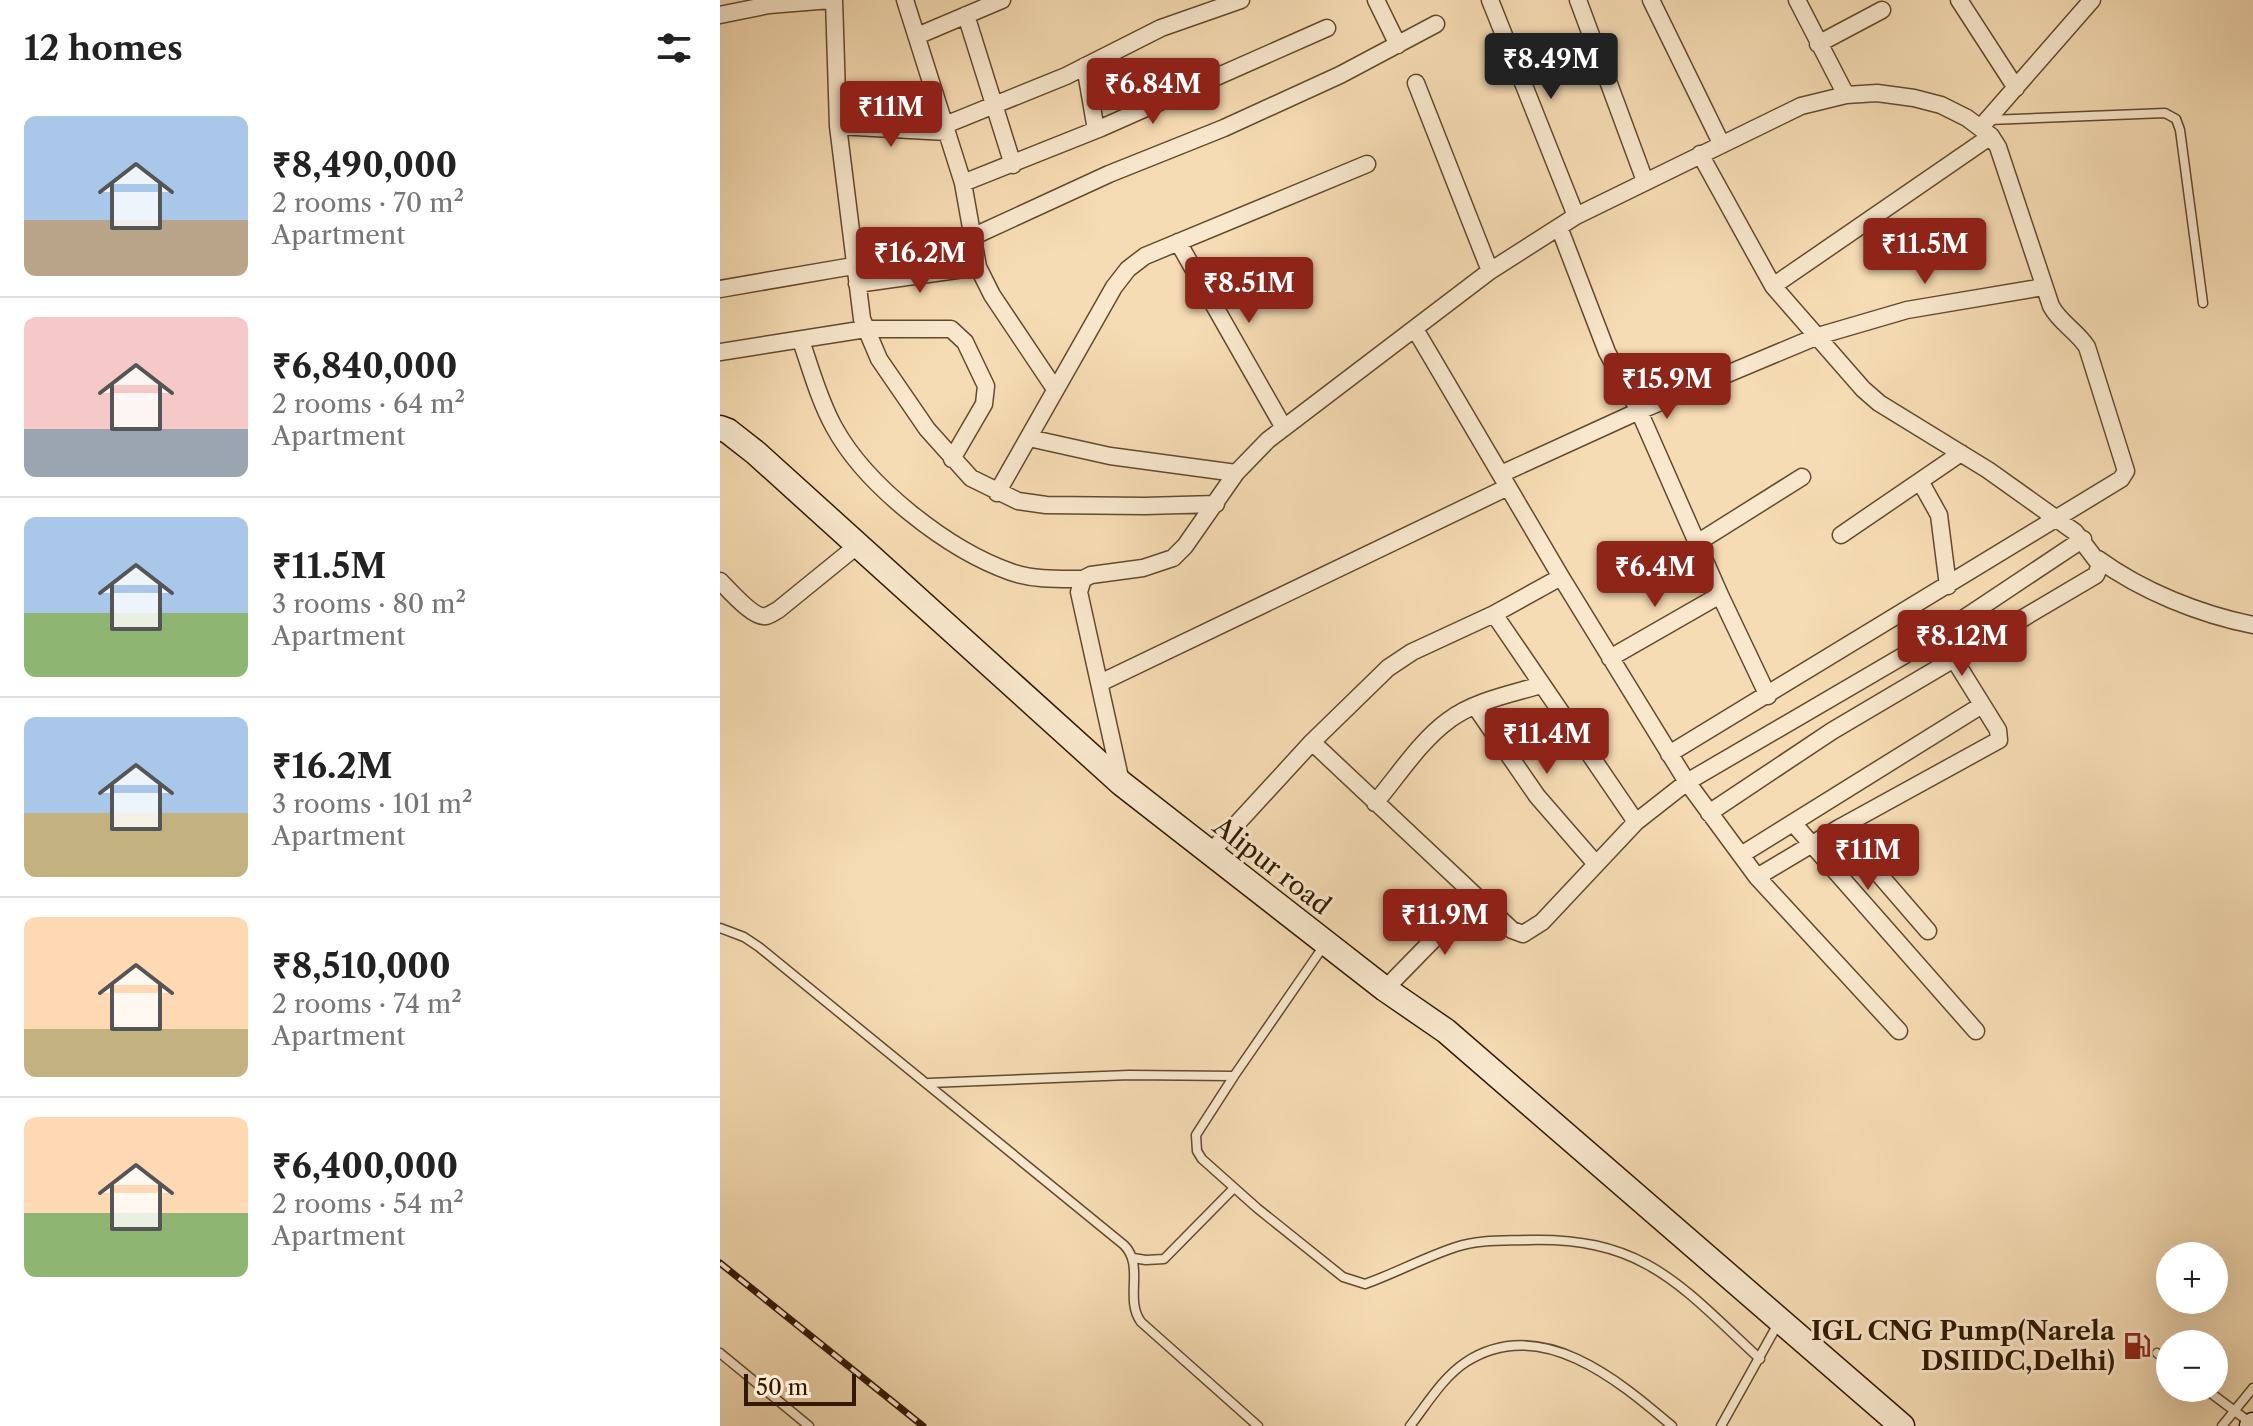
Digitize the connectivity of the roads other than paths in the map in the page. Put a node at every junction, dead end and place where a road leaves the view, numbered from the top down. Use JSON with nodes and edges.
{"nodes":[{"id":1,"x":833,"y":0,"type":"edge"},
{"id":2,"x":905,"y":0,"type":"edge"},
{"id":3,"x":1002,"y":0,"type":"edge"},
{"id":4,"x":1241,"y":0,"type":"edge"},
{"id":5,"x":1376,"y":0,"type":"edge"},
{"id":6,"x":1490,"y":0,"type":"edge"},
{"id":7,"x":1578,"y":0,"type":"edge"},
{"id":8,"x":1651,"y":0,"type":"edge"},
{"id":9,"x":1797,"y":0,"type":"edge"},
{"id":10,"x":1959,"y":0,"type":"edge"},
{"id":11,"x":2092,"y":0,"type":"edge"},
{"id":12,"x":1882,"y":10,"type":"dead end"},
{"id":13,"x":720,"y":15,"type":"edge"},
{"id":14,"x":966,"y":15,"type":"junction"},
{"id":15,"x":1436,"y":24,"type":"dead end"},
{"id":16,"x":1327,"y":28,"type":"dead end"},
{"id":17,"x":917,"y":36,"type":"junction"},
{"id":18,"x":1818,"y":44,"type":"junction"},
{"id":19,"x":1398,"y":45,"type":"junction"},
{"id":20,"x":1085,"y":66,"type":"junction"},
{"id":21,"x":1416,"y":83,"type":"dead end"},
{"id":22,"x":2016,"y":88,"type":"junction"},
{"id":23,"x":1846,"y":95,"type":"junction"},
{"id":24,"x":993,"y":106,"type":"junction"},
{"id":25,"x":838,"y":126,"type":"junction"},
{"id":26,"x":946,"y":128,"type":"junction"},
{"id":27,"x":1987,"y":128,"type":"junction"},
{"id":28,"x":1096,"y":130,"type":"junction"},
{"id":29,"x":1721,"y":143,"type":"junction"},
{"id":30,"x":1700,"y":154,"type":"junction"},
{"id":31,"x":1367,"y":164,"type":"dead end"},
{"id":32,"x":1013,"y":165,"type":"junction"},
{"id":33,"x":1645,"y":181,"type":"junction"},
{"id":34,"x":963,"y":183,"type":"junction"},
{"id":35,"x":1576,"y":216,"type":"junction"},
{"id":36,"x":1559,"y":227,"type":"junction"},
{"id":37,"x":972,"y":237,"type":"junction"},
{"id":38,"x":1178,"y":242,"type":"junction"},
{"id":39,"x":853,"y":266,"type":"junction"},
{"id":40,"x":978,"y":267,"type":"junction"},
{"id":41,"x":1490,"y":271,"type":"junction"},
{"id":42,"x":857,"y":284,"type":"junction"},
{"id":43,"x":1773,"y":286,"type":"junction"},
{"id":44,"x":2043,"y":287,"type":"junction"},
{"id":45,"x":720,"y":289,"type":"edge"},
{"id":46,"x":2203,"y":303,"type":"dead end"},
{"id":47,"x":866,"y":329,"type":"junction"},
{"id":48,"x":1415,"y":329,"type":"junction"},
{"id":49,"x":1818,"y":336,"type":"junction"},
{"id":50,"x":801,"y":341,"type":"junction"},
{"id":51,"x":720,"y":352,"type":"edge"},
{"id":52,"x":1055,"y":389,"type":"junction"},
{"id":53,"x":1639,"y":411,"type":"junction"},
{"id":54,"x":723,"y":425,"type":"edge"},
{"id":55,"x":1284,"y":428,"type":"junction"},
{"id":56,"x":1029,"y":438,"type":"junction"},
{"id":57,"x":1961,"y":453,"type":"junction"},
{"id":58,"x":952,"y":459,"type":"junction"},
{"id":59,"x":1236,"y":473,"type":"junction"},
{"id":60,"x":1802,"y":477,"type":"dead end"},
{"id":61,"x":1504,"y":480,"type":"junction"},
{"id":62,"x":1920,"y":481,"type":"junction"},
{"id":63,"x":997,"y":493,"type":"junction"},
{"id":64,"x":1216,"y":504,"type":"junction"},
{"id":65,"x":2054,"y":518,"type":"junction"},
{"id":66,"x":1841,"y":535,"type":"dead end"},
{"id":67,"x":2083,"y":539,"type":"junction"},
{"id":68,"x":1697,"y":543,"type":"junction"},
{"id":69,"x":858,"y":545,"type":"junction"},
{"id":70,"x":2098,"y":559,"type":"junction"},
{"id":71,"x":1561,"y":577,"type":"junction"},
{"id":72,"x":1083,"y":579,"type":"junction"},
{"id":73,"x":720,"y":581,"type":"edge"},
{"id":74,"x":1948,"y":586,"type":"junction"},
{"id":75,"x":1720,"y":595,"type":"junction"},
{"id":76,"x":1494,"y":614,"type":"junction"},
{"id":77,"x":2253,"y":625,"type":"edge"},
{"id":78,"x":1939,"y":635,"type":"junction"},
{"id":79,"x":1610,"y":658,"type":"junction"},
{"id":80,"x":1955,"y":660,"type":"junction"},
{"id":81,"x":1100,"y":683,"type":"junction"},
{"id":82,"x":1541,"y":685,"type":"junction"},
{"id":83,"x":1768,"y":696,"type":"junction"},
{"id":84,"x":1982,"y":705,"type":"junction"},
{"id":85,"x":1475,"y":706,"type":"junction"},
{"id":86,"x":1312,"y":742,"type":"junction"},
{"id":87,"x":1669,"y":754,"type":"junction"},
{"id":88,"x":1687,"y":782,"type":"junction"},
{"id":89,"x":1121,"y":783,"type":"junction"},
{"id":90,"x":1375,"y":803,"type":"junction"},
{"id":91,"x":1709,"y":813,"type":"junction"},
{"id":92,"x":1636,"y":822,"type":"junction"},
{"id":93,"x":1793,"y":823,"type":"junction"},
{"id":94,"x":1839,"y":828,"type":"junction"},
{"id":95,"x":1812,"y":843,"type":"junction"},
{"id":96,"x":1210,"y":853,"type":"junction"},
{"id":97,"x":1741,"y":855,"type":"junction"},
{"id":98,"x":1596,"y":864,"type":"junction"},
{"id":99,"x":1757,"y":877,"type":"junction"},
{"id":100,"x":1476,"y":896,"type":"junction"},
{"id":101,"x":720,"y":928,"type":"edge"},
{"id":102,"x":1928,"y":931,"type":"dead end"},
{"id":103,"x":1326,"y":943,"type":"junction"},
{"id":104,"x":1385,"y":989,"type":"junction"},
{"id":105,"x":1899,"y":1031,"type":"dead end"},
{"id":106,"x":1976,"y":1031,"type":"dead end"},
{"id":107,"x":1234,"y":1076,"type":"junction"},
{"id":108,"x":928,"y":1083,"type":"junction"},
{"id":109,"x":1234,"y":1188,"type":"junction"},
{"id":110,"x":1133,"y":1258,"type":"junction"},
{"id":111,"x":1780,"y":1321,"type":"junction"},
{"id":112,"x":720,"y":1353,"type":"edge"},
{"id":113,"x":1760,"y":1359,"type":"junction"},
{"id":114,"x":2253,"y":1388,"type":"edge"},
{"id":115,"x":2223,"y":1402,"type":"edge"},
{"id":116,"x":2248,"y":1421,"type":"edge"},
{"id":117,"x":809,"y":1426,"type":"edge"},
{"id":118,"x":1258,"y":1426,"type":"edge"},
{"id":119,"x":1410,"y":1426,"type":"edge"},
{"id":120,"x":1672,"y":1426,"type":"edge"},
{"id":121,"x":1721,"y":1426,"type":"edge"},
{"id":122,"x":1902,"y":1426,"type":"edge"},
{"id":123,"x":2222,"y":1426,"type":"edge"}],
"edges":[{"from":1,"to":13,"type":"street"},
{"from":1,"to":25,"type":"street"},
{"from":2,"to":17,"type":"street"},
{"from":3,"to":14,"type":"street"},
{"from":4,"to":20,"type":"street"},
{"from":5,"to":19,"type":"street"},
{"from":6,"to":35,"type":"street"},
{"from":7,"to":33,"type":"street"},
{"from":8,"to":29,"type":"street"},
{"from":9,"to":18,"type":"street"},
{"from":10,"to":22,"type":"street"},
{"from":11,"to":22,"type":"street"},
{"from":12,"to":18,"type":"street"},
{"from":14,"to":17,"type":"street"},
{"from":14,"to":24,"type":"street"},
{"from":15,"to":19,"type":"street"},
{"from":16,"to":28,"type":"street"},
{"from":17,"to":26,"type":"street"},
{"from":18,"to":23,"type":"street"},
{"from":19,"to":37,"type":"street"},
{"from":20,"to":24,"type":"street"},
{"from":20,"to":28,"type":"street"},
{"from":21,"to":41,"type":"street"},
{"from":22,"to":27,"type":"street"},
{"from":23,"to":27,"type":"street"},
{"from":23,"to":29,"type":"street"},
{"from":24,"to":26,"type":"street"},
{"from":24,"to":32,"type":"street"},
{"from":25,"to":26,"type":"street"},
{"from":25,"to":39,"type":"street"},
{"from":26,"to":34,"type":"street"},
{"from":27,"to":43,"type":"street"},
{"from":27,"to":44,"type":"street"},
{"from":27,"to":46,"type":"lane"},
{"from":28,"to":32,"type":"street"},
{"from":29,"to":30,"type":"street"},
{"from":30,"to":33,"type":"street"},
{"from":30,"to":43,"type":"street"},
{"from":31,"to":38,"type":"street"},
{"from":32,"to":34,"type":"street"},
{"from":33,"to":35,"type":"street"},
{"from":34,"to":37,"type":"street"},
{"from":35,"to":36,"type":"street"},
{"from":36,"to":41,"type":"street"},
{"from":36,"to":53,"type":"street"},
{"from":37,"to":40,"type":"street"},
{"from":38,"to":52,"type":"street"},
{"from":38,"to":55,"type":"street"},
{"from":39,"to":42,"type":"street"},
{"from":39,"to":45,"type":"street"},
{"from":40,"to":42,"type":"street"},
{"from":40,"to":52,"type":"street"},
{"from":41,"to":48,"type":"street"},
{"from":42,"to":47,"type":"street"},
{"from":43,"to":49,"type":"street"},
{"from":44,"to":49,"type":"street"},
{"from":44,"to":65,"type":"street"},
{"from":47,"to":50,"type":"street"},
{"from":47,"to":58,"type":"street"},
{"from":47,"to":58,"type":"street"},
{"from":48,"to":55,"type":"street"},
{"from":48,"to":61,"type":"street"},
{"from":49,"to":53,"type":"street"},
{"from":49,"to":57,"type":"street"},
{"from":50,"to":51,"type":"street"},
{"from":50,"to":72,"type":"street"},
{"from":52,"to":56,"type":"street"},
{"from":53,"to":61,"type":"street"},
{"from":53,"to":68,"type":"street"},
{"from":54,"to":69,"type":"street","name":"Alipur road"},
{"from":55,"to":59,"type":"street"},
{"from":56,"to":59,"type":"street"},
{"from":56,"to":63,"type":"street"},
{"from":57,"to":62,"type":"street"},
{"from":57,"to":65,"type":"street"},
{"from":58,"to":63,"type":"street"},
{"from":59,"to":64,"type":"street"},
{"from":60,"to":68,"type":"street"},
{"from":61,"to":71,"type":"street"},
{"from":61,"to":81,"type":"street"},
{"from":62,"to":66,"type":"street"},
{"from":62,"to":74,"type":"street"},
{"from":63,"to":64,"type":"street"},
{"from":64,"to":72,"type":"street"},
{"from":65,"to":67,"type":"street"},
{"from":65,"to":74,"type":"street"},
{"from":67,"to":70,"type":"street"},
{"from":67,"to":78,"type":"street"},
{"from":68,"to":75,"type":"street"},
{"from":69,"to":73,"type":"street"},
{"from":69,"to":89,"type":"street","name":"Alipur road"},
{"from":70,"to":77,"type":"street"},
{"from":70,"to":80,"type":"street"},
{"from":71,"to":76,"type":"street"},
{"from":71,"to":79,"type":"street"},
{"from":72,"to":81,"type":"street"},
{"from":74,"to":83,"type":"street"},
{"from":75,"to":79,"type":"street"},
{"from":75,"to":83,"type":"street"},
{"from":76,"to":82,"type":"street"},
{"from":76,"to":86,"type":"street"},
{"from":78,"to":80,"type":"street"},
{"from":78,"to":88,"type":"street"},
{"from":79,"to":87,"type":"street"},
{"from":80,"to":84,"type":"street"},
{"from":80,"to":91,"type":"street"},
{"from":81,"to":89,"type":"street"},
{"from":82,"to":85,"type":"street"},
{"from":82,"to":92,"type":"street"},
{"from":83,"to":87,"type":"street"},
{"from":84,"to":93,"type":"street"},
{"from":84,"to":94,"type":"street"},
{"from":85,"to":90,"type":"street"},
{"from":85,"to":98,"type":"street"},
{"from":86,"to":90,"type":"street"},
{"from":86,"to":96,"type":"street"},
{"from":87,"to":88,"type":"street"},
{"from":88,"to":91,"type":"street"},
{"from":88,"to":92,"type":"street"},
{"from":89,"to":96,"type":"street","name":"Alipur road"},
{"from":90,"to":100,"type":"street"},
{"from":91,"to":97,"type":"street"},
{"from":92,"to":98,"type":"street"},
{"from":93,"to":95,"type":"street"},
{"from":93,"to":97,"type":"street"},
{"from":94,"to":95,"type":"street"},
{"from":94,"to":102,"type":"street"},
{"from":95,"to":99,"type":"street"},
{"from":95,"to":106,"type":"street"},
{"from":96,"to":103,"type":"street","name":"Alipur road"},
{"from":97,"to":99,"type":"street"},
{"from":98,"to":100,"type":"street"},
{"from":99,"to":105,"type":"street"},
{"from":100,"to":104,"type":"street"},
{"from":101,"to":108,"type":"lane"},
{"from":103,"to":104,"type":"street","name":"Alipur road"},
{"from":103,"to":107,"type":"lane"},
{"from":104,"to":111,"type":"street","name":"Alipur road"},
{"from":107,"to":108,"type":"lane"},
{"from":107,"to":109,"type":"lane"},
{"from":108,"to":110,"type":"lane"},
{"from":109,"to":110,"type":"lane"},
{"from":109,"to":113,"type":"lane"},
{"from":110,"to":118,"type":"lane"},
{"from":111,"to":113,"type":"lane"},
{"from":111,"to":122,"type":"street","name":"Alipur road"},
{"from":112,"to":117,"type":"lane"},
{"from":113,"to":121,"type":"lane"},
{"from":114,"to":116,"type":"lane"},
{"from":115,"to":116,"type":"lane"},
{"from":116,"to":123,"type":"lane"},
{"from":119,"to":120,"type":"lane"}]}
